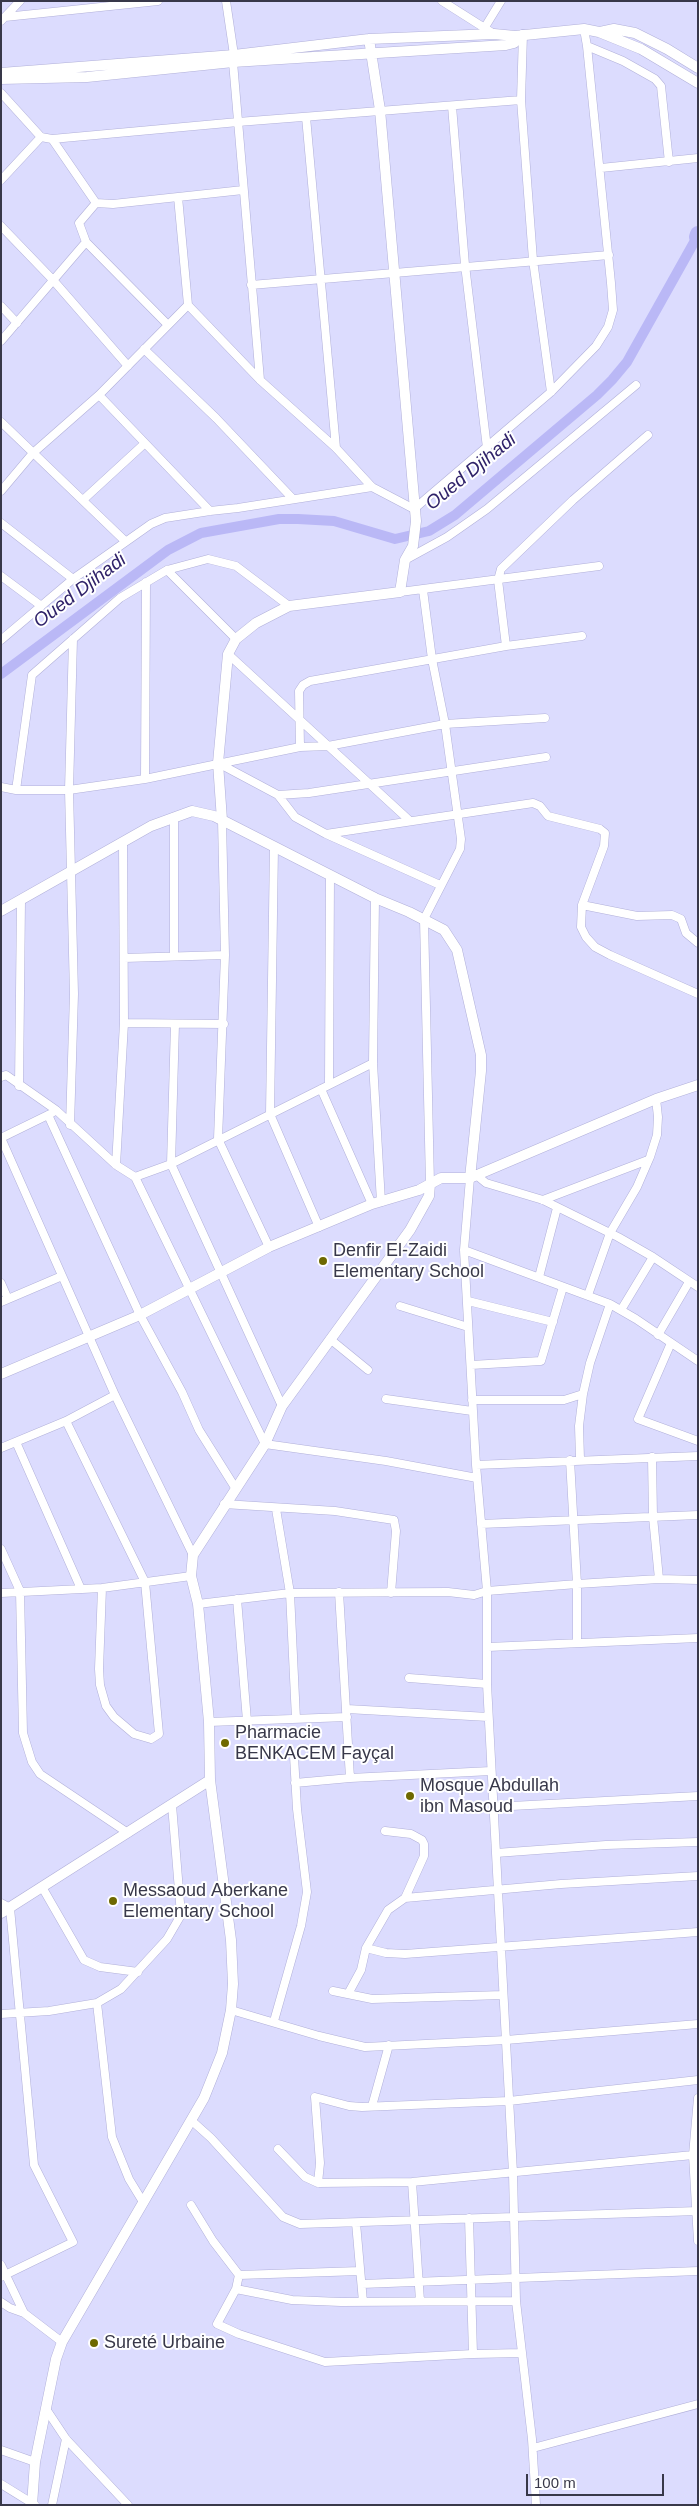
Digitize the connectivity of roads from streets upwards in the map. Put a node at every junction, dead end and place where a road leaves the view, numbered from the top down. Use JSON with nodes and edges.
{"nodes":[{"id":1,"x":20,"y":1,"type":"edge"},
{"id":2,"x":158,"y":1,"type":"edge"},
{"id":3,"x":226,"y":1,"type":"edge"},
{"id":4,"x":442,"y":1,"type":"edge"},
{"id":5,"x":501,"y":1,"type":"edge"},
{"id":6,"x":3,"y":19,"type":"edge"},
{"id":7,"x":485,"y":28,"type":"junction"},
{"id":8,"x":584,"y":29,"type":"junction"},
{"id":9,"x":599,"y":32,"type":"junction"},
{"id":10,"x":494,"y":34,"type":"junction"},
{"id":11,"x":523,"y":34,"type":"junction"},
{"id":12,"x":369,"y":39,"type":"junction"},
{"id":13,"x":587,"y":46,"type":"junction"},
{"id":14,"x":372,"y":53,"type":"junction"},
{"id":15,"x":233,"y":58,"type":"junction"},
{"id":16,"x":86,"y":66,"type":"junction"},
{"id":17,"x":698,"y":68,"type":"edge"},
{"id":18,"x":1,"y":73,"type":"edge"},
{"id":19,"x":87,"y":77,"type":"junction"},
{"id":20,"x":1,"y":79,"type":"edge"},
{"id":21,"x":698,"y":83,"type":"edge"},
{"id":22,"x":1,"y":93,"type":"edge"},
{"id":23,"x":521,"y":100,"type":"junction"},
{"id":24,"x":452,"y":106,"type":"junction"},
{"id":25,"x":380,"y":110,"type":"junction"},
{"id":26,"x":306,"y":117,"type":"junction"},
{"id":27,"x":238,"y":122,"type":"junction"},
{"id":28,"x":40,"y":137,"type":"junction"},
{"id":29,"x":52,"y":139,"type":"junction"},
{"id":30,"x":698,"y":158,"type":"edge"},
{"id":31,"x":669,"y":162,"type":"junction"},
{"id":32,"x":601,"y":168,"type":"junction"},
{"id":33,"x":1,"y":180,"type":"edge"},
{"id":34,"x":243,"y":190,"type":"junction"},
{"id":35,"x":178,"y":197,"type":"junction"},
{"id":36,"x":96,"y":203,"type":"junction"},
{"id":37,"x":1,"y":226,"type":"edge"},
{"id":38,"x":86,"y":242,"type":"junction"},
{"id":39,"x":609,"y":255,"type":"junction"},
{"id":40,"x":533,"y":260,"type":"junction"},
{"id":41,"x":465,"y":266,"type":"junction"},
{"id":42,"x":394,"y":272,"type":"junction"},
{"id":43,"x":321,"y":278,"type":"junction"},
{"id":44,"x":53,"y":280,"type":"junction"},
{"id":45,"x":251,"y":285,"type":"junction"},
{"id":46,"x":188,"y":305,"type":"junction"},
{"id":47,"x":1,"y":306,"type":"edge"},
{"id":48,"x":17,"y":323,"type":"junction"},
{"id":49,"x":168,"y":325,"type":"junction"},
{"id":50,"x":1,"y":341,"type":"edge"},
{"id":51,"x":144,"y":349,"type":"junction"},
{"id":52,"x":128,"y":366,"type":"junction"},
{"id":53,"x":260,"y":380,"type":"junction"},
{"id":54,"x":636,"y":385,"type":"dead end"},
{"id":55,"x":552,"y":392,"type":"junction"},
{"id":56,"x":99,"y":395,"type":"junction"},
{"id":57,"x":1,"y":422,"type":"edge"},
{"id":58,"x":648,"y":435,"type":"dead end"},
{"id":59,"x":144,"y":444,"type":"junction"},
{"id":60,"x":336,"y":448,"type":"junction"},
{"id":61,"x":487,"y":448,"type":"junction"},
{"id":62,"x":33,"y":452,"type":"junction"},
{"id":63,"x":372,"y":487,"type":"junction"},
{"id":64,"x":1,"y":491,"type":"edge"},
{"id":65,"x":294,"y":499,"type":"junction"},
{"id":66,"x":83,"y":500,"type":"junction"},
{"id":67,"x":210,"y":510,"type":"junction"},
{"id":68,"x":414,"y":510,"type":"junction"},
{"id":69,"x":1,"y":523,"type":"edge"},
{"id":70,"x":125,"y":540,"type":"junction"},
{"id":71,"x":405,"y":560,"type":"junction"},
{"id":72,"x":599,"y":566,"type":"dead end"},
{"id":73,"x":167,"y":570,"type":"junction"},
{"id":74,"x":1,"y":576,"type":"edge"},
{"id":75,"x":72,"y":579,"type":"junction"},
{"id":76,"x":498,"y":580,"type":"junction"},
{"id":77,"x":146,"y":582,"type":"junction"},
{"id":78,"x":423,"y":590,"type":"junction"},
{"id":79,"x":400,"y":592,"type":"junction"},
{"id":80,"x":40,"y":605,"type":"junction"},
{"id":81,"x":289,"y":606,"type":"junction"},
{"id":82,"x":582,"y":636,"type":"dead end"},
{"id":83,"x":2,"y":637,"type":"edge"},
{"id":84,"x":236,"y":639,"type":"junction"},
{"id":85,"x":73,"y":640,"type":"junction"},
{"id":86,"x":506,"y":646,"type":"junction"},
{"id":87,"x":228,"y":654,"type":"junction"},
{"id":88,"x":432,"y":659,"type":"junction"},
{"id":89,"x":299,"y":717,"type":"junction"},
{"id":90,"x":545,"y":718,"type":"dead end"},
{"id":91,"x":445,"y":724,"type":"junction"},
{"id":92,"x":328,"y":746,"type":"junction"},
{"id":93,"x":300,"y":747,"type":"junction"},
{"id":94,"x":546,"y":757,"type":"dead end"},
{"id":95,"x":218,"y":763,"type":"junction"},
{"id":96,"x":451,"y":771,"type":"junction"},
{"id":97,"x":145,"y":779,"type":"junction"},
{"id":98,"x":370,"y":784,"type":"junction"},
{"id":99,"x":1,"y":787,"type":"edge"},
{"id":100,"x":16,"y":790,"type":"junction"},
{"id":101,"x":69,"y":790,"type":"junction"},
{"id":102,"x":278,"y":795,"type":"junction"},
{"id":103,"x":459,"y":813,"type":"junction"},
{"id":104,"x":174,"y":817,"type":"junction"},
{"id":105,"x":222,"y":820,"type":"junction"},
{"id":106,"x":410,"y":821,"type":"junction"},
{"id":107,"x":326,"y":834,"type":"junction"},
{"id":108,"x":123,"y":843,"type":"junction"},
{"id":109,"x":274,"y":847,"type":"junction"},
{"id":110,"x":71,"y":873,"type":"junction"},
{"id":111,"x":330,"y":875,"type":"junction"},
{"id":112,"x":440,"y":885,"type":"junction"},
{"id":113,"x":375,"y":898,"type":"junction"},
{"id":114,"x":21,"y":900,"type":"junction"},
{"id":115,"x":582,"y":905,"type":"junction"},
{"id":116,"x":1,"y":911,"type":"edge"},
{"id":117,"x":424,"y":919,"type":"junction"},
{"id":118,"x":698,"y":943,"type":"edge"},
{"id":119,"x":174,"y":956,"type":"junction"},
{"id":120,"x":225,"y":956,"type":"junction"},
{"id":121,"x":124,"y":958,"type":"junction"},
{"id":122,"x":698,"y":994,"type":"edge"},
{"id":123,"x":124,"y":1022,"type":"junction"},
{"id":124,"x":175,"y":1024,"type":"junction"},
{"id":125,"x":224,"y":1024,"type":"junction"},
{"id":126,"x":373,"y":1063,"type":"junction"},
{"id":127,"x":3,"y":1075,"type":"edge"},
{"id":128,"x":329,"y":1084,"type":"junction"},
{"id":129,"x":698,"y":1085,"type":"edge"},
{"id":130,"x":19,"y":1086,"type":"junction"},
{"id":131,"x":321,"y":1089,"type":"junction"},
{"id":132,"x":656,"y":1099,"type":"junction"},
{"id":133,"x":56,"y":1110,"type":"junction"},
{"id":134,"x":270,"y":1114,"type":"junction"},
{"id":135,"x":48,"y":1115,"type":"junction"},
{"id":136,"x":70,"y":1125,"type":"junction"},
{"id":137,"x":1,"y":1138,"type":"edge"},
{"id":138,"x":218,"y":1139,"type":"junction"},
{"id":139,"x":648,"y":1160,"type":"junction"},
{"id":140,"x":171,"y":1164,"type":"junction"},
{"id":141,"x":116,"y":1165,"type":"junction"},
{"id":142,"x":472,"y":1176,"type":"junction"},
{"id":143,"x":135,"y":1177,"type":"junction"},
{"id":144,"x":430,"y":1184,"type":"junction"},
{"id":145,"x":543,"y":1200,"type":"junction"},
{"id":146,"x":377,"y":1203,"type":"junction"},
{"id":147,"x":558,"y":1208,"type":"junction"},
{"id":148,"x":318,"y":1228,"type":"junction"},
{"id":149,"x":610,"y":1233,"type":"junction"},
{"id":150,"x":269,"y":1247,"type":"junction"},
{"id":151,"x":464,"y":1250,"type":"junction"},
{"id":152,"x":654,"y":1257,"type":"junction"},
{"id":153,"x":221,"y":1273,"type":"junction"},
{"id":154,"x":62,"y":1276,"type":"junction"},
{"id":155,"x":539,"y":1277,"type":"junction"},
{"id":156,"x":690,"y":1282,"type":"junction"},
{"id":157,"x":1,"y":1283,"type":"edge"},
{"id":158,"x":563,"y":1286,"type":"junction"},
{"id":159,"x":698,"y":1287,"type":"edge"},
{"id":160,"x":190,"y":1290,"type":"junction"},
{"id":161,"x":588,"y":1295,"type":"junction"},
{"id":162,"x":5,"y":1300,"type":"edge"},
{"id":163,"x":468,"y":1301,"type":"junction"},
{"id":164,"x":610,"y":1304,"type":"junction"},
{"id":165,"x":400,"y":1306,"type":"dead end"},
{"id":166,"x":621,"y":1310,"type":"junction"},
{"id":167,"x":140,"y":1315,"type":"junction"},
{"id":168,"x":553,"y":1322,"type":"junction"},
{"id":169,"x":468,"y":1326,"type":"junction"},
{"id":170,"x":658,"y":1335,"type":"junction"},
{"id":171,"x":89,"y":1338,"type":"junction"},
{"id":172,"x":330,"y":1338,"type":"junction"},
{"id":173,"x":671,"y":1343,"type":"junction"},
{"id":174,"x":698,"y":1350,"type":"edge"},
{"id":175,"x":695,"y":1360,"type":"edge"},
{"id":176,"x":472,"y":1365,"type":"junction"},
{"id":177,"x":368,"y":1370,"type":"dead end"},
{"id":178,"x":1,"y":1374,"type":"edge"},
{"id":179,"x":583,"y":1394,"type":"junction"},
{"id":180,"x":115,"y":1395,"type":"junction"},
{"id":181,"x":386,"y":1399,"type":"dead end"},
{"id":182,"x":472,"y":1400,"type":"junction"},
{"id":183,"x":282,"y":1406,"type":"junction"},
{"id":184,"x":472,"y":1412,"type":"junction"},
{"id":185,"x":66,"y":1421,"type":"junction"},
{"id":186,"x":698,"y":1441,"type":"edge"},
{"id":187,"x":16,"y":1442,"type":"junction"},
{"id":188,"x":265,"y":1444,"type":"junction"},
{"id":189,"x":1,"y":1448,"type":"edge"},
{"id":190,"x":698,"y":1456,"type":"edge"},
{"id":191,"x":652,"y":1457,"type":"junction"},
{"id":192,"x":570,"y":1460,"type":"junction"},
{"id":193,"x":580,"y":1460,"type":"junction"},
{"id":194,"x":476,"y":1465,"type":"junction"},
{"id":195,"x":477,"y":1478,"type":"junction"},
{"id":196,"x":236,"y":1489,"type":"junction"},
{"id":197,"x":224,"y":1504,"type":"junction"},
{"id":198,"x":276,"y":1508,"type":"junction"},
{"id":199,"x":698,"y":1515,"type":"edge"},
{"id":200,"x":653,"y":1517,"type":"junction"},
{"id":201,"x":573,"y":1520,"type":"junction"},
{"id":202,"x":480,"y":1524,"type":"junction"},
{"id":203,"x":1,"y":1549,"type":"edge"},
{"id":204,"x":193,"y":1555,"type":"junction"},
{"id":205,"x":191,"y":1576,"type":"junction"},
{"id":206,"x":659,"y":1579,"type":"junction"},
{"id":207,"x":698,"y":1580,"type":"edge"},
{"id":208,"x":145,"y":1582,"type":"junction"},
{"id":209,"x":577,"y":1584,"type":"junction"},
{"id":210,"x":102,"y":1588,"type":"junction"},
{"id":211,"x":81,"y":1589,"type":"junction"},
{"id":212,"x":20,"y":1591,"type":"junction"},
{"id":213,"x":487,"y":1591,"type":"junction"},
{"id":214,"x":340,"y":1592,"type":"junction"},
{"id":215,"x":1,"y":1593,"type":"edge"},
{"id":216,"x":290,"y":1593,"type":"junction"},
{"id":217,"x":391,"y":1593,"type":"junction"},
{"id":218,"x":237,"y":1599,"type":"junction"},
{"id":219,"x":198,"y":1604,"type":"junction"},
{"id":220,"x":698,"y":1638,"type":"edge"},
{"id":221,"x":578,"y":1643,"type":"junction"},
{"id":222,"x":488,"y":1647,"type":"junction"},
{"id":223,"x":409,"y":1678,"type":"dead end"},
{"id":224,"x":487,"y":1684,"type":"junction"},
{"id":225,"x":347,"y":1713,"type":"junction"},
{"id":226,"x":488,"y":1717,"type":"junction"},
{"id":227,"x":296,"y":1719,"type":"junction"},
{"id":228,"x":247,"y":1721,"type":"junction"},
{"id":229,"x":208,"y":1722,"type":"junction"},
{"id":230,"x":294,"y":1756,"type":"dead end"},
{"id":231,"x":491,"y":1771,"type":"junction"},
{"id":232,"x":350,"y":1778,"type":"junction"},
{"id":233,"x":210,"y":1780,"type":"junction"},
{"id":234,"x":295,"y":1783,"type":"junction"},
{"id":235,"x":698,"y":1796,"type":"edge"},
{"id":236,"x":172,"y":1805,"type":"junction"},
{"id":237,"x":493,"y":1807,"type":"junction"},
{"id":238,"x":385,"y":1831,"type":"dead end"},
{"id":239,"x":128,"y":1833,"type":"junction"},
{"id":240,"x":698,"y":1842,"type":"edge"},
{"id":241,"x":496,"y":1853,"type":"junction"},
{"id":242,"x":698,"y":1876,"type":"edge"},
{"id":243,"x":42,"y":1887,"type":"junction"},
{"id":244,"x":496,"y":1890,"type":"junction"},
{"id":245,"x":405,"y":1898,"type":"junction"},
{"id":246,"x":4,"y":1908,"type":"edge"},
{"id":247,"x":698,"y":1932,"type":"edge"},
{"id":248,"x":500,"y":1947,"type":"junction"},
{"id":249,"x":366,"y":1948,"type":"junction"},
{"id":250,"x":138,"y":1972,"type":"junction"},
{"id":251,"x":333,"y":1991,"type":"dead end"},
{"id":252,"x":348,"y":1994,"type":"junction"},
{"id":253,"x":503,"y":1995,"type":"junction"},
{"id":254,"x":97,"y":2003,"type":"junction"},
{"id":255,"x":231,"y":2010,"type":"junction"},
{"id":256,"x":21,"y":2013,"type":"junction"},
{"id":257,"x":1,"y":2014,"type":"edge"},
{"id":258,"x":274,"y":2021,"type":"junction"},
{"id":259,"x":698,"y":2024,"type":"edge"},
{"id":260,"x":506,"y":2040,"type":"junction"},
{"id":261,"x":389,"y":2045,"type":"junction"},
{"id":262,"x":698,"y":2080,"type":"edge"},
{"id":263,"x":698,"y":2098,"type":"edge"},
{"id":264,"x":509,"y":2101,"type":"junction"},
{"id":265,"x":372,"y":2106,"type":"junction"},
{"id":266,"x":192,"y":2121,"type":"junction"},
{"id":267,"x":278,"y":2149,"type":"dead end"},
{"id":268,"x":693,"y":2155,"type":"junction"},
{"id":269,"x":513,"y":2173,"type":"junction"},
{"id":270,"x":412,"y":2182,"type":"junction"},
{"id":271,"x":318,"y":2183,"type":"junction"},
{"id":272,"x":143,"y":2202,"type":"junction"},
{"id":273,"x":191,"y":2205,"type":"dead end"},
{"id":274,"x":697,"y":2211,"type":"edge"},
{"id":275,"x":469,"y":2218,"type":"junction"},
{"id":276,"x":514,"y":2218,"type":"junction"},
{"id":277,"x":415,"y":2220,"type":"junction"},
{"id":278,"x":356,"y":2223,"type":"junction"},
{"id":279,"x":698,"y":2241,"type":"edge"},
{"id":280,"x":1,"y":2265,"type":"edge"},
{"id":281,"x":360,"y":2271,"type":"junction"},
{"id":282,"x":698,"y":2271,"type":"edge"},
{"id":283,"x":239,"y":2275,"type":"junction"},
{"id":284,"x":4,"y":2276,"type":"edge"},
{"id":285,"x":472,"y":2279,"type":"junction"},
{"id":286,"x":517,"y":2279,"type":"junction"},
{"id":287,"x":419,"y":2281,"type":"junction"},
{"id":288,"x":362,"y":2284,"type":"junction"},
{"id":289,"x":236,"y":2289,"type":"junction"},
{"id":290,"x":420,"y":2301,"type":"junction"},
{"id":291,"x":472,"y":2301,"type":"junction"},
{"id":292,"x":516,"y":2301,"type":"junction"},
{"id":293,"x":1,"y":2302,"type":"edge"},
{"id":294,"x":363,"y":2302,"type":"junction"},
{"id":295,"x":24,"y":2313,"type":"junction"},
{"id":296,"x":62,"y":2342,"type":"junction"},
{"id":297,"x":522,"y":2353,"type":"junction"},
{"id":298,"x":473,"y":2354,"type":"junction"},
{"id":299,"x":698,"y":2404,"type":"edge"},
{"id":300,"x":46,"y":2409,"type":"junction"},
{"id":301,"x":66,"y":2439,"type":"junction"},
{"id":302,"x":533,"y":2448,"type":"junction"},
{"id":303,"x":1,"y":2450,"type":"edge"},
{"id":304,"x":35,"y":2462,"type":"junction"},
{"id":305,"x":1,"y":2484,"type":"edge"},
{"id":306,"x":33,"y":2504,"type":"edge"},
{"id":307,"x":52,"y":2505,"type":"edge"},
{"id":308,"x":128,"y":2505,"type":"edge"},
{"id":309,"x":536,"y":2505,"type":"edge"}],
"edges":[{"from":1,"to":6,"type":"street"},
{"from":2,"to":6,"type":"street"},
{"from":3,"to":15,"type":"street"},
{"from":4,"to":7,"type":"street"},
{"from":5,"to":7,"type":"street"},
{"from":7,"to":10,"type":"street"},
{"from":8,"to":9,"type":"street"},
{"from":8,"to":11,"type":"street"},
{"from":8,"to":13,"type":"street"},
{"from":9,"to":17,"type":"street"},
{"from":9,"to":21,"type":"street"},
{"from":10,"to":11,"type":"street"},
{"from":10,"to":12,"type":"street"},
{"from":11,"to":14,"type":"street"},
{"from":11,"to":23,"type":"street"},
{"from":12,"to":14,"type":"street"},
{"from":12,"to":15,"type":"street"},
{"from":13,"to":31,"type":"street"},
{"from":13,"to":32,"type":"street"},
{"from":14,"to":15,"type":"street"},
{"from":14,"to":25,"type":"street"},
{"from":15,"to":16,"type":"street"},
{"from":15,"to":19,"type":"street"},
{"from":15,"to":27,"type":"street"},
{"from":16,"to":18,"type":"street"},
{"from":16,"to":19,"type":"street"},
{"from":19,"to":20,"type":"street"},
{"from":22,"to":28,"type":"street"},
{"from":23,"to":24,"type":"street"},
{"from":23,"to":40,"type":"street"},
{"from":24,"to":25,"type":"street"},
{"from":24,"to":41,"type":"street"},
{"from":25,"to":26,"type":"street"},
{"from":25,"to":42,"type":"street"},
{"from":26,"to":27,"type":"street"},
{"from":26,"to":43,"type":"street"},
{"from":27,"to":29,"type":"street"},
{"from":27,"to":34,"type":"street"},
{"from":28,"to":29,"type":"street"},
{"from":28,"to":33,"type":"street"},
{"from":29,"to":36,"type":"street"},
{"from":30,"to":31,"type":"street"},
{"from":31,"to":32,"type":"street"},
{"from":32,"to":39,"type":"street"},
{"from":34,"to":35,"type":"street"},
{"from":34,"to":45,"type":"street"},
{"from":35,"to":36,"type":"street"},
{"from":35,"to":46,"type":"street"},
{"from":36,"to":38,"type":"street"},
{"from":37,"to":44,"type":"street"},
{"from":38,"to":44,"type":"street"},
{"from":38,"to":49,"type":"street"},
{"from":39,"to":40,"type":"street"},
{"from":39,"to":55,"type":"street"},
{"from":40,"to":41,"type":"street"},
{"from":40,"to":55,"type":"street"},
{"from":41,"to":42,"type":"street"},
{"from":41,"to":61,"type":"street"},
{"from":42,"to":43,"type":"street"},
{"from":42,"to":68,"type":"street"},
{"from":43,"to":45,"type":"street"},
{"from":43,"to":60,"type":"street"},
{"from":44,"to":48,"type":"street"},
{"from":44,"to":52,"type":"street"},
{"from":45,"to":53,"type":"street"},
{"from":46,"to":49,"type":"street"},
{"from":46,"to":53,"type":"street"},
{"from":47,"to":48,"type":"street"},
{"from":48,"to":50,"type":"street"},
{"from":49,"to":51,"type":"street"},
{"from":51,"to":52,"type":"street"},
{"from":51,"to":65,"type":"street"},
{"from":52,"to":56,"type":"street"},
{"from":53,"to":60,"type":"street"},
{"from":54,"to":71,"type":"street"},
{"from":55,"to":61,"type":"street"},
{"from":56,"to":59,"type":"street"},
{"from":56,"to":62,"type":"street"},
{"from":57,"to":62,"type":"street"},
{"from":58,"to":76,"type":"street"},
{"from":59,"to":66,"type":"street"},
{"from":59,"to":67,"type":"street"},
{"from":60,"to":63,"type":"street"},
{"from":61,"to":68,"type":"street"},
{"from":62,"to":64,"type":"street"},
{"from":62,"to":66,"type":"street"},
{"from":63,"to":65,"type":"street"},
{"from":63,"to":68,"type":"street"},
{"from":65,"to":67,"type":"street"},
{"from":66,"to":70,"type":"street"},
{"from":67,"to":70,"type":"street"},
{"from":68,"to":71,"type":"street"},
{"from":69,"to":75,"type":"street"},
{"from":70,"to":75,"type":"street"},
{"from":71,"to":79,"type":"street"},
{"from":72,"to":76,"type":"street"},
{"from":73,"to":77,"type":"street"},
{"from":73,"to":81,"type":"street"},
{"from":73,"to":84,"type":"street"},
{"from":74,"to":80,"type":"street"},
{"from":75,"to":80,"type":"street"},
{"from":76,"to":78,"type":"street"},
{"from":76,"to":86,"type":"street"},
{"from":77,"to":85,"type":"street"},
{"from":77,"to":97,"type":"street"},
{"from":78,"to":79,"type":"street"},
{"from":78,"to":88,"type":"street"},
{"from":79,"to":81,"type":"street"},
{"from":80,"to":83,"type":"street"},
{"from":81,"to":84,"type":"street"},
{"from":82,"to":86,"type":"street"},
{"from":84,"to":87,"type":"street"},
{"from":85,"to":100,"type":"street"},
{"from":85,"to":101,"type":"street"},
{"from":86,"to":88,"type":"street"},
{"from":87,"to":89,"type":"street"},
{"from":87,"to":95,"type":"street"},
{"from":88,"to":89,"type":"street"},
{"from":88,"to":91,"type":"street"},
{"from":89,"to":92,"type":"street"},
{"from":89,"to":93,"type":"street"},
{"from":90,"to":91,"type":"street"},
{"from":91,"to":92,"type":"street"},
{"from":91,"to":96,"type":"street"},
{"from":92,"to":93,"type":"street"},
{"from":92,"to":98,"type":"street"},
{"from":93,"to":95,"type":"street"},
{"from":94,"to":96,"type":"street"},
{"from":95,"to":97,"type":"street"},
{"from":95,"to":102,"type":"street"},
{"from":95,"to":105,"type":"street"},
{"from":96,"to":98,"type":"street"},
{"from":96,"to":103,"type":"street"},
{"from":97,"to":101,"type":"street"},
{"from":98,"to":102,"type":"street"},
{"from":98,"to":106,"type":"street"},
{"from":99,"to":100,"type":"street"},
{"from":100,"to":101,"type":"street"},
{"from":101,"to":110,"type":"street"},
{"from":102,"to":107,"type":"street"},
{"from":103,"to":106,"type":"street"},
{"from":103,"to":112,"type":"street"},
{"from":103,"to":115,"type":"street"},
{"from":104,"to":105,"type":"street"},
{"from":104,"to":108,"type":"street"},
{"from":104,"to":119,"type":"street"},
{"from":105,"to":109,"type":"street"},
{"from":105,"to":120,"type":"street"},
{"from":106,"to":107,"type":"street"},
{"from":107,"to":112,"type":"street"},
{"from":108,"to":110,"type":"street"},
{"from":108,"to":121,"type":"street"},
{"from":109,"to":111,"type":"street"},
{"from":109,"to":134,"type":"street"},
{"from":110,"to":114,"type":"street"},
{"from":110,"to":136,"type":"street"},
{"from":111,"to":113,"type":"street"},
{"from":111,"to":128,"type":"street"},
{"from":112,"to":117,"type":"street"},
{"from":113,"to":117,"type":"street"},
{"from":113,"to":126,"type":"street"},
{"from":114,"to":116,"type":"street"},
{"from":114,"to":130,"type":"street"},
{"from":115,"to":118,"type":"street"},
{"from":115,"to":122,"type":"street"},
{"from":117,"to":142,"type":"street"},
{"from":117,"to":144,"type":"street"},
{"from":119,"to":120,"type":"street"},
{"from":119,"to":121,"type":"street"},
{"from":120,"to":125,"type":"street"},
{"from":121,"to":123,"type":"street"},
{"from":123,"to":124,"type":"street"},
{"from":123,"to":141,"type":"street"},
{"from":124,"to":125,"type":"street"},
{"from":124,"to":140,"type":"street"},
{"from":125,"to":138,"type":"street"},
{"from":126,"to":128,"type":"street"},
{"from":126,"to":146,"type":"street"},
{"from":127,"to":130,"type":"street"},
{"from":128,"to":131,"type":"street"},
{"from":129,"to":132,"type":"street"},
{"from":130,"to":133,"type":"street"},
{"from":131,"to":134,"type":"street"},
{"from":131,"to":146,"type":"street"},
{"from":132,"to":139,"type":"street"},
{"from":132,"to":142,"type":"street"},
{"from":133,"to":135,"type":"street"},
{"from":133,"to":136,"type":"street"},
{"from":134,"to":138,"type":"street"},
{"from":134,"to":148,"type":"street"},
{"from":135,"to":137,"type":"street"},
{"from":135,"to":167,"type":"street"},
{"from":136,"to":141,"type":"street"},
{"from":137,"to":154,"type":"street"},
{"from":138,"to":140,"type":"street"},
{"from":138,"to":150,"type":"street"},
{"from":139,"to":145,"type":"street"},
{"from":139,"to":149,"type":"street"},
{"from":140,"to":143,"type":"street"},
{"from":140,"to":153,"type":"street"},
{"from":141,"to":143,"type":"street"},
{"from":142,"to":144,"type":"street"},
{"from":142,"to":145,"type":"street"},
{"from":142,"to":151,"type":"street"},
{"from":143,"to":160,"type":"street"},
{"from":144,"to":146,"type":"street"},
{"from":144,"to":172,"type":"street"},
{"from":145,"to":147,"type":"street"},
{"from":146,"to":148,"type":"street"},
{"from":147,"to":149,"type":"street"},
{"from":147,"to":155,"type":"street"},
{"from":148,"to":150,"type":"street"},
{"from":149,"to":152,"type":"street"},
{"from":149,"to":161,"type":"street"},
{"from":150,"to":153,"type":"street"},
{"from":151,"to":155,"type":"street"},
{"from":151,"to":163,"type":"street"},
{"from":152,"to":156,"type":"street"},
{"from":152,"to":166,"type":"street"},
{"from":153,"to":160,"type":"street"},
{"from":153,"to":183,"type":"street"},
{"from":154,"to":162,"type":"street"},
{"from":154,"to":171,"type":"street"},
{"from":155,"to":158,"type":"street"},
{"from":156,"to":159,"type":"street"},
{"from":156,"to":170,"type":"street"},
{"from":157,"to":162,"type":"street"},
{"from":158,"to":161,"type":"street"},
{"from":158,"to":168,"type":"street"},
{"from":160,"to":167,"type":"street"},
{"from":160,"to":188,"type":"street"},
{"from":161,"to":164,"type":"street"},
{"from":163,"to":168,"type":"street"},
{"from":163,"to":169,"type":"street"},
{"from":164,"to":166,"type":"street"},
{"from":164,"to":179,"type":"street"},
{"from":165,"to":169,"type":"street"},
{"from":166,"to":170,"type":"street"},
{"from":167,"to":171,"type":"street"},
{"from":167,"to":196,"type":"street"},
{"from":168,"to":176,"type":"street"},
{"from":169,"to":176,"type":"street"},
{"from":170,"to":173,"type":"street"},
{"from":171,"to":178,"type":"street"},
{"from":171,"to":180,"type":"street"},
{"from":172,"to":177,"type":"street"},
{"from":172,"to":183,"type":"street"},
{"from":173,"to":175,"type":"street"},
{"from":173,"to":186,"type":"street"},
{"from":174,"to":175,"type":"street"},
{"from":176,"to":182,"type":"street"},
{"from":179,"to":182,"type":"street"},
{"from":179,"to":193,"type":"street"},
{"from":180,"to":185,"type":"street"},
{"from":180,"to":204,"type":"street"},
{"from":181,"to":184,"type":"street"},
{"from":182,"to":184,"type":"street"},
{"from":183,"to":188,"type":"street"},
{"from":184,"to":194,"type":"street"},
{"from":185,"to":187,"type":"street"},
{"from":185,"to":208,"type":"street"},
{"from":187,"to":189,"type":"street"},
{"from":187,"to":211,"type":"street"},
{"from":188,"to":195,"type":"street"},
{"from":188,"to":196,"type":"street"},
{"from":190,"to":191,"type":"street"},
{"from":191,"to":193,"type":"street"},
{"from":191,"to":200,"type":"street"},
{"from":192,"to":193,"type":"street"},
{"from":192,"to":194,"type":"street"},
{"from":192,"to":201,"type":"street"},
{"from":194,"to":195,"type":"street"},
{"from":195,"to":202,"type":"street"},
{"from":196,"to":197,"type":"street"},
{"from":197,"to":198,"type":"street"},
{"from":197,"to":204,"type":"street"},
{"from":198,"to":216,"type":"street"},
{"from":198,"to":217,"type":"street"},
{"from":199,"to":200,"type":"street"},
{"from":200,"to":201,"type":"street"},
{"from":200,"to":206,"type":"street"},
{"from":201,"to":202,"type":"street"},
{"from":201,"to":209,"type":"street"},
{"from":202,"to":213,"type":"street"},
{"from":203,"to":212,"type":"street"},
{"from":204,"to":205,"type":"street"},
{"from":205,"to":208,"type":"street"},
{"from":205,"to":219,"type":"street"},
{"from":206,"to":207,"type":"street"},
{"from":206,"to":209,"type":"street"},
{"from":208,"to":210,"type":"street"},
{"from":208,"to":210,"type":"street"},
{"from":209,"to":213,"type":"street"},
{"from":209,"to":221,"type":"street"},
{"from":210,"to":211,"type":"street"},
{"from":211,"to":212,"type":"street"},
{"from":212,"to":215,"type":"street"},
{"from":212,"to":239,"type":"street"},
{"from":213,"to":217,"type":"street"},
{"from":213,"to":222,"type":"street"},
{"from":214,"to":216,"type":"street"},
{"from":214,"to":217,"type":"street"},
{"from":214,"to":225,"type":"street"},
{"from":216,"to":218,"type":"street"},
{"from":216,"to":227,"type":"street"},
{"from":218,"to":219,"type":"street"},
{"from":218,"to":228,"type":"street"},
{"from":219,"to":229,"type":"street"},
{"from":220,"to":221,"type":"street"},
{"from":221,"to":222,"type":"street"},
{"from":222,"to":224,"type":"street"},
{"from":223,"to":224,"type":"street"},
{"from":224,"to":226,"type":"street"},
{"from":225,"to":226,"type":"street"},
{"from":225,"to":227,"type":"street"},
{"from":225,"to":232,"type":"street"},
{"from":226,"to":231,"type":"street"},
{"from":227,"to":228,"type":"street"},
{"from":228,"to":229,"type":"street"},
{"from":229,"to":233,"type":"street"},
{"from":230,"to":234,"type":"street"},
{"from":231,"to":232,"type":"street"},
{"from":231,"to":237,"type":"street"},
{"from":232,"to":234,"type":"street"},
{"from":233,"to":236,"type":"street"},
{"from":233,"to":255,"type":"street"},
{"from":234,"to":258,"type":"street"},
{"from":235,"to":237,"type":"street"},
{"from":236,"to":239,"type":"street"},
{"from":236,"to":250,"type":"street"},
{"from":237,"to":241,"type":"street"},
{"from":238,"to":245,"type":"street"},
{"from":239,"to":243,"type":"street"},
{"from":240,"to":241,"type":"street"},
{"from":241,"to":244,"type":"street"},
{"from":242,"to":244,"type":"street"},
{"from":243,"to":246,"type":"street"},
{"from":243,"to":250,"type":"street"},
{"from":244,"to":245,"type":"street"},
{"from":244,"to":248,"type":"street"},
{"from":245,"to":249,"type":"street"},
{"from":246,"to":256,"type":"street"},
{"from":247,"to":248,"type":"street"},
{"from":248,"to":249,"type":"street"},
{"from":248,"to":253,"type":"street"},
{"from":249,"to":252,"type":"street"},
{"from":250,"to":254,"type":"street"},
{"from":251,"to":252,"type":"street"},
{"from":252,"to":253,"type":"street"},
{"from":253,"to":260,"type":"street"},
{"from":254,"to":256,"type":"street"},
{"from":254,"to":272,"type":"street"},
{"from":255,"to":258,"type":"street"},
{"from":255,"to":266,"type":"street"},
{"from":256,"to":257,"type":"street"},
{"from":256,"to":284,"type":"street"},
{"from":258,"to":261,"type":"street"},
{"from":259,"to":260,"type":"street"},
{"from":260,"to":261,"type":"street"},
{"from":260,"to":264,"type":"street"},
{"from":261,"to":265,"type":"street"},
{"from":262,"to":264,"type":"street"},
{"from":263,"to":268,"type":"street"},
{"from":264,"to":265,"type":"street"},
{"from":264,"to":269,"type":"street"},
{"from":265,"to":271,"type":"street"},
{"from":266,"to":272,"type":"street"},
{"from":266,"to":278,"type":"street"},
{"from":267,"to":271,"type":"street"},
{"from":268,"to":269,"type":"street"},
{"from":268,"to":274,"type":"street"},
{"from":269,"to":270,"type":"street"},
{"from":269,"to":276,"type":"street"},
{"from":270,"to":271,"type":"street"},
{"from":270,"to":277,"type":"street"},
{"from":272,"to":296,"type":"street"},
{"from":273,"to":283,"type":"street"},
{"from":274,"to":276,"type":"street"},
{"from":274,"to":279,"type":"street"},
{"from":275,"to":276,"type":"street"},
{"from":275,"to":277,"type":"street"},
{"from":275,"to":285,"type":"street"},
{"from":276,"to":286,"type":"street"},
{"from":277,"to":278,"type":"street"},
{"from":277,"to":287,"type":"street"},
{"from":278,"to":281,"type":"street"},
{"from":280,"to":284,"type":"street"},
{"from":281,"to":283,"type":"street"},
{"from":281,"to":288,"type":"street"},
{"from":282,"to":286,"type":"street"},
{"from":283,"to":289,"type":"street"},
{"from":284,"to":295,"type":"street"},
{"from":285,"to":286,"type":"street"},
{"from":285,"to":287,"type":"street"},
{"from":285,"to":291,"type":"street"},
{"from":286,"to":292,"type":"street"},
{"from":287,"to":288,"type":"street"},
{"from":287,"to":290,"type":"street"},
{"from":288,"to":294,"type":"street"},
{"from":289,"to":294,"type":"street"},
{"from":289,"to":298,"type":"street"},
{"from":290,"to":291,"type":"street"},
{"from":290,"to":294,"type":"street"},
{"from":291,"to":292,"type":"street"},
{"from":291,"to":298,"type":"street"},
{"from":292,"to":297,"type":"street"},
{"from":293,"to":295,"type":"street"},
{"from":295,"to":296,"type":"street"},
{"from":296,"to":300,"type":"street"},
{"from":297,"to":298,"type":"street"},
{"from":297,"to":302,"type":"street"},
{"from":299,"to":302,"type":"street"},
{"from":300,"to":301,"type":"street"},
{"from":300,"to":304,"type":"street"},
{"from":301,"to":307,"type":"street"},
{"from":301,"to":308,"type":"street"},
{"from":302,"to":309,"type":"street"},
{"from":303,"to":304,"type":"street"},
{"from":304,"to":306,"type":"street"},
{"from":305,"to":306,"type":"street"}]}
